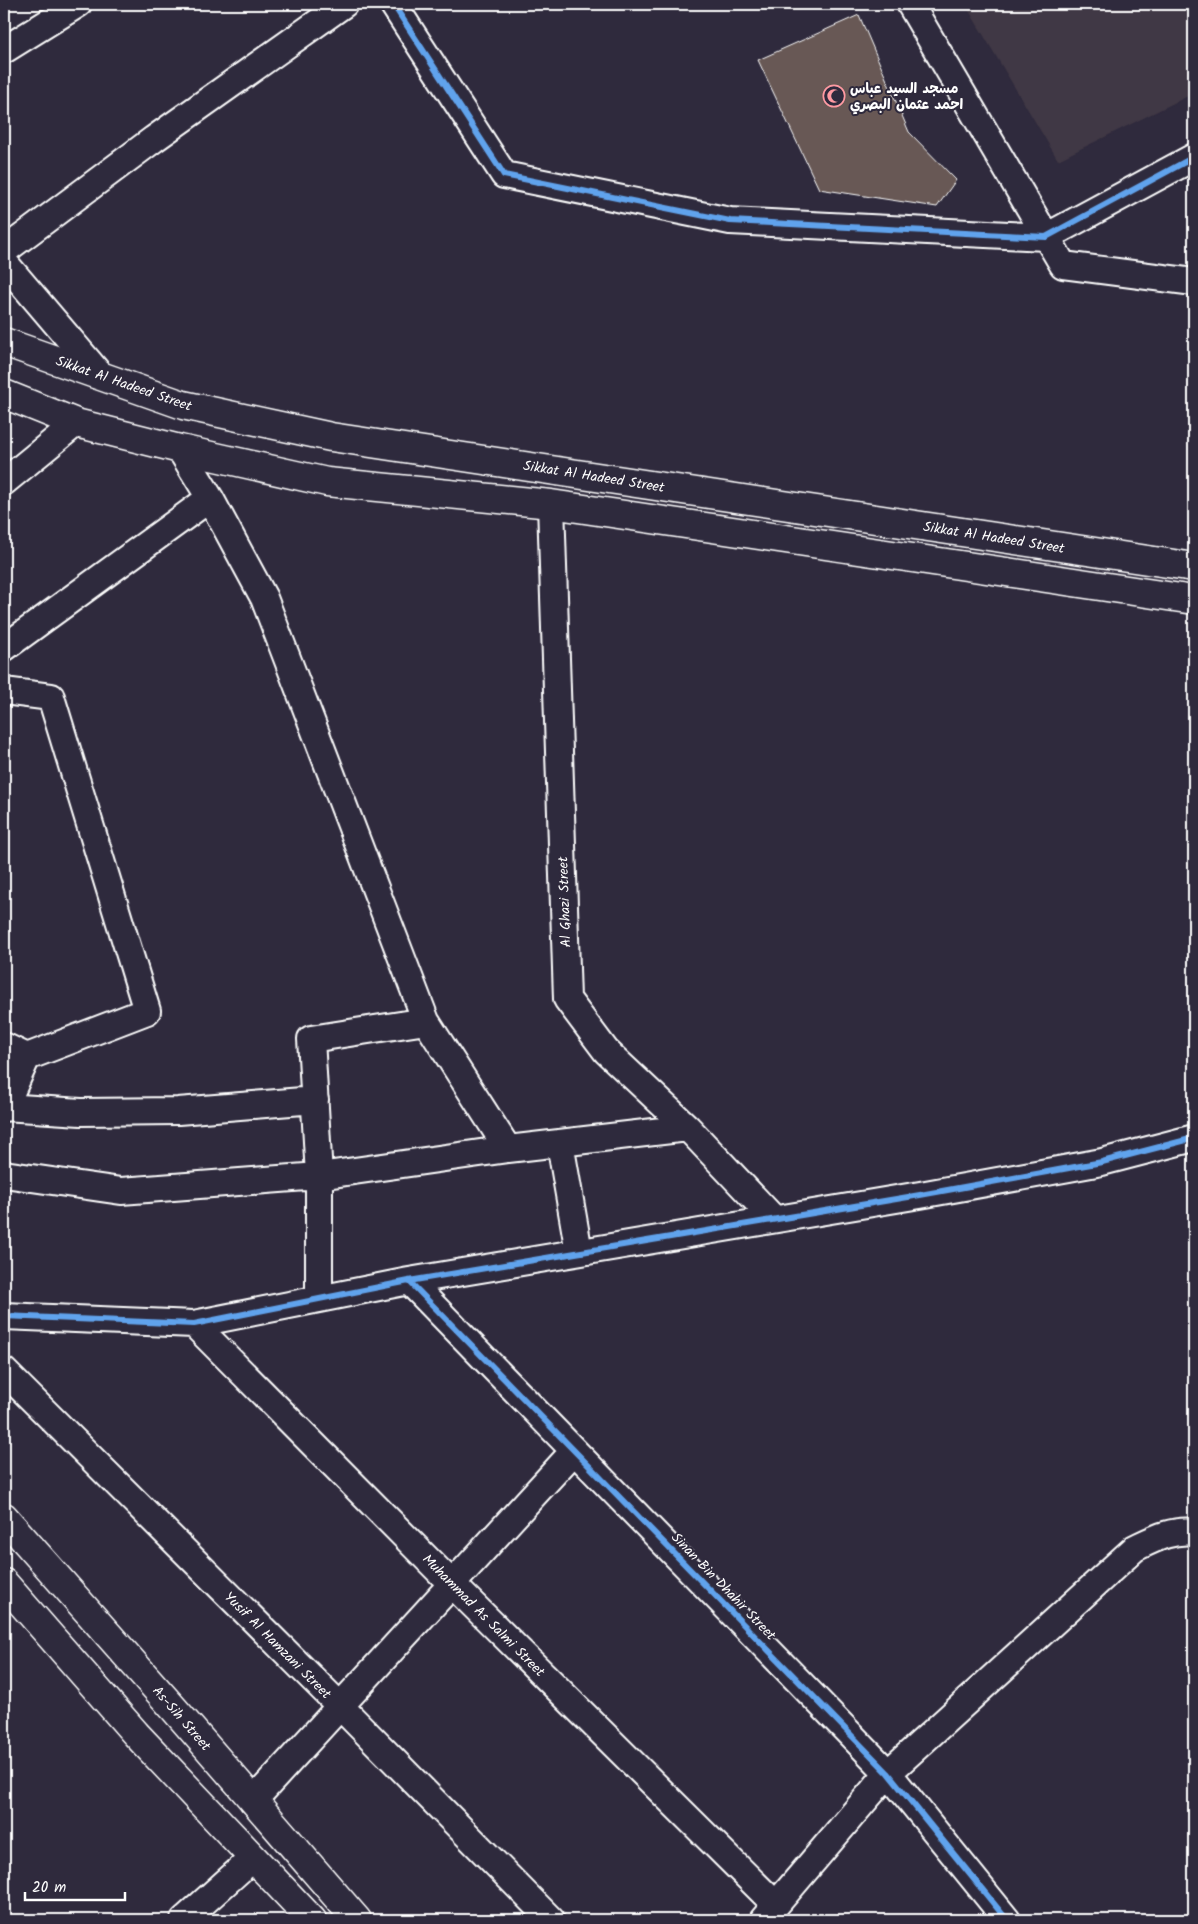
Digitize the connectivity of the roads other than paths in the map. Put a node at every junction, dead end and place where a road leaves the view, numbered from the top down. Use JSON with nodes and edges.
{"nodes":[{"id":1,"x":78,"y":4,"type":"edge"},
{"id":2,"x":344,"y":4,"type":"edge"},
{"id":3,"x":393,"y":4,"type":"edge"},
{"id":4,"x":910,"y":4,"type":"edge"},
{"id":5,"x":4,"y":50,"type":"edge"},
{"id":6,"x":1194,"y":157,"type":"edge"},
{"id":7,"x":1046,"y":237,"type":"junction"},
{"id":8,"x":4,"y":251,"type":"edge"},
{"id":9,"x":4,"y":262,"type":"edge"},
{"id":10,"x":1194,"y":282,"type":"edge"},
{"id":11,"x":4,"y":342,"type":"edge"},
{"id":12,"x":100,"y":375,"type":"junction"},
{"id":13,"x":4,"y":394,"type":"edge"},
{"id":14,"x":76,"y":423,"type":"junction"},
{"id":15,"x":180,"y":449,"type":"junction"},
{"id":16,"x":4,"y":482,"type":"edge"},
{"id":17,"x":210,"y":498,"type":"junction"},
{"id":18,"x":551,"y":504,"type":"junction"},
{"id":19,"x":1194,"y":567,"type":"edge"},
{"id":20,"x":1194,"y":600,"type":"edge"},
{"id":21,"x":4,"y":648,"type":"edge"},
{"id":22,"x":4,"y":691,"type":"edge"},
{"id":23,"x":426,"y":1020,"type":"junction"},
{"id":24,"x":4,"y":1046,"type":"edge"},
{"id":25,"x":27,"y":1057,"type":"junction"},
{"id":26,"x":315,"y":1100,"type":"junction"},
{"id":27,"x":4,"y":1108,"type":"edge"},
{"id":28,"x":688,"y":1128,"type":"junction"},
{"id":29,"x":1194,"y":1138,"type":"edge"},
{"id":30,"x":560,"y":1143,"type":"junction"},
{"id":31,"x":508,"y":1149,"type":"junction"},
{"id":32,"x":4,"y":1174,"type":"edge"},
{"id":33,"x":319,"y":1176,"type":"junction"},
{"id":34,"x":774,"y":1218,"type":"junction"},
{"id":35,"x":579,"y":1252,"type":"junction"},
{"id":36,"x":408,"y":1281,"type":"junction"},
{"id":37,"x":319,"y":1299,"type":"junction"},
{"id":38,"x":4,"y":1316,"type":"edge"},
{"id":39,"x":194,"y":1324,"type":"junction"},
{"id":40,"x":4,"y":1371,"type":"edge"},
{"id":41,"x":574,"y":1451,"type":"junction"},
{"id":42,"x":4,"y":1517,"type":"edge"},
{"id":43,"x":1194,"y":1532,"type":"edge"},
{"id":44,"x":4,"y":1583,"type":"edge"},
{"id":45,"x":452,"y":1584,"type":"junction"},
{"id":46,"x":340,"y":1706,"type":"junction"},
{"id":47,"x":888,"y":1773,"type":"junction"},
{"id":48,"x":253,"y":1801,"type":"junction"},
{"id":49,"x":253,"y":1858,"type":"junction"},
{"id":50,"x":769,"y":1912,"type":"edge"},
{"id":51,"x":184,"y":1920,"type":"edge"},
{"id":52,"x":312,"y":1920,"type":"edge"},
{"id":53,"x":357,"y":1920,"type":"edge"},
{"id":54,"x":551,"y":1920,"type":"edge"},
{"id":55,"x":1008,"y":1920,"type":"edge"}],
"edges":[{"from":1,"to":5,"type":"street"},
{"from":2,"to":8,"type":"street"},
{"from":3,"to":7,"type":"street"},
{"from":4,"to":7,"type":"street"},
{"from":6,"to":7,"type":"street"},
{"from":7,"to":10,"type":"street"},
{"from":9,"to":12,"type":"street"},
{"from":11,"to":12,"type":"main road","name":"Sikkat Al Hadeed Street"},
{"from":12,"to":19,"type":"main road","name":"Sikkat Al Hadeed Street"},
{"from":13,"to":14,"type":"main road"},
{"from":14,"to":15,"type":"main road"},
{"from":14,"to":16,"type":"street"},
{"from":15,"to":17,"type":"street"},
{"from":15,"to":18,"type":"main road"},
{"from":17,"to":21,"type":"street"},
{"from":17,"to":23,"type":"street"},
{"from":18,"to":20,"type":"main road"},
{"from":18,"to":28,"type":"street","name":"Al Ghazi Street"},
{"from":22,"to":25,"type":"street"},
{"from":23,"to":26,"type":"street"},
{"from":23,"to":31,"type":"street"},
{"from":24,"to":25,"type":"street"},
{"from":25,"to":27,"type":"street"},
{"from":26,"to":27,"type":"street"},
{"from":26,"to":33,"type":"street"},
{"from":28,"to":30,"type":"street"},
{"from":28,"to":34,"type":"street","name":"Al Ghazi Street"},
{"from":29,"to":34,"type":"street"},
{"from":30,"to":31,"type":"street"},
{"from":30,"to":35,"type":"street"},
{"from":31,"to":33,"type":"street"},
{"from":32,"to":33,"type":"street"},
{"from":33,"to":37,"type":"street"},
{"from":34,"to":35,"type":"street"},
{"from":35,"to":36,"type":"street"},
{"from":36,"to":37,"type":"street"},
{"from":36,"to":41,"type":"street","name":"Sinan Bin Dhahir Street"},
{"from":37,"to":39,"type":"street"},
{"from":38,"to":39,"type":"street"},
{"from":39,"to":45,"type":"street","name":"Muhammad As Salmi Street"},
{"from":40,"to":46,"type":"street","name":"Yusif Al Hamzani Street"},
{"from":41,"to":45,"type":"street"},
{"from":41,"to":47,"type":"street","name":"Sinan Bin Dhahir Street"},
{"from":42,"to":48,"type":"main road","name":"As-Sih Street"},
{"from":43,"to":47,"type":"street"},
{"from":44,"to":49,"type":"main road"},
{"from":45,"to":46,"type":"street"},
{"from":45,"to":50,"type":"street","name":"Muhammad As Salmi Street"},
{"from":46,"to":48,"type":"street"},
{"from":46,"to":54,"type":"street","name":"Yusif Al Hamzani Street"},
{"from":47,"to":50,"type":"street"},
{"from":47,"to":55,"type":"street","name":"Sinan Bin Dhahir Street"},
{"from":48,"to":53,"type":"main road","name":"As-Sih Street"},
{"from":49,"to":51,"type":"street"},
{"from":49,"to":52,"type":"main road"}]}
